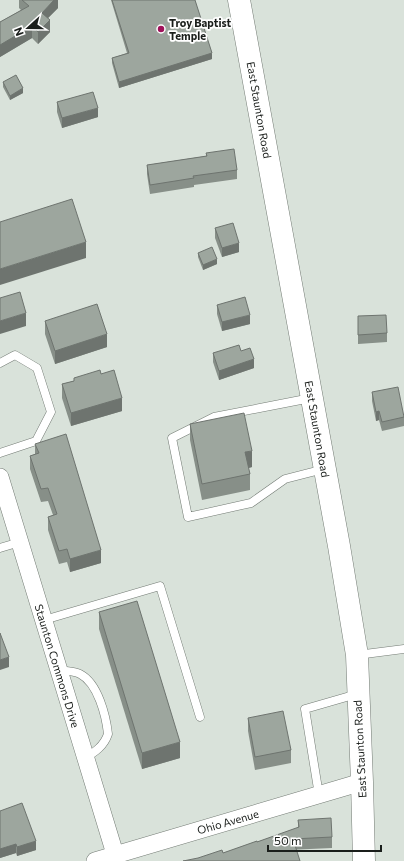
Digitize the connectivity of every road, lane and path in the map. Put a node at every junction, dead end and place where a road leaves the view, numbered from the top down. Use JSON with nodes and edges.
{"nodes":[{"id":1,"x":239,"y":0,"type":"edge"},
{"id":2,"x":0,"y":363,"type":"edge"},
{"id":3,"x":312,"y":398,"type":"junction"},
{"id":4,"x":0,"y":453,"type":"edge"},
{"id":5,"x":325,"y":469,"type":"junction"},
{"id":6,"x":0,"y":477,"type":"edge"},
{"id":7,"x":20,"y":542,"type":"junction"},
{"id":8,"x":0,"y":548,"type":"edge"},
{"id":9,"x":44,"y":620,"type":"junction"},
{"id":10,"x":404,"y":649,"type":"edge"},
{"id":11,"x":357,"y":655,"type":"junction"},
{"id":12,"x":59,"y":670,"type":"junction"},
{"id":13,"x":358,"y":694,"type":"junction"},
{"id":14,"x":200,"y":717,"type":"dead end"},
{"id":15,"x":85,"y":758,"type":"junction"},
{"id":16,"x":362,"y":782,"type":"junction"},
{"id":17,"x":319,"y":795,"type":"junction"},
{"id":18,"x":115,"y":854,"type":"junction"},
{"id":19,"x":95,"y":861,"type":"edge"},
{"id":20,"x":364,"y":861,"type":"edge"}],
"edges":[{"from":1,"to":3,"type":"main road","name":"East Staunton Road"},
{"from":2,"to":4,"type":"lane"},
{"from":3,"to":5,"type":"main road","name":"East Staunton Road"},
{"from":3,"to":5,"type":"lane"},
{"from":5,"to":11,"type":"main road","name":"East Staunton Road"},
{"from":6,"to":7,"type":"street","name":"Staunton Commons Drive"},
{"from":7,"to":8,"type":"lane"},
{"from":7,"to":9,"type":"street","name":"Staunton Commons Drive"},
{"from":9,"to":12,"type":"street","name":"Staunton Commons Drive"},
{"from":9,"to":14,"type":"lane"},
{"from":10,"to":11,"type":"lane"},
{"from":11,"to":13,"type":"main road","name":"East Staunton Road"},
{"from":12,"to":15,"type":"street","name":"Staunton Commons Drive"},
{"from":12,"to":15,"type":"lane"},
{"from":13,"to":16,"type":"main road","name":"East Staunton Road"},
{"from":13,"to":17,"type":"lane"},
{"from":15,"to":18,"type":"street","name":"Staunton Commons Drive"},
{"from":16,"to":17,"type":"street","name":"Ohio Avenue"},
{"from":16,"to":20,"type":"main road","name":"East Staunton Road"},
{"from":17,"to":18,"type":"street","name":"Ohio Avenue"},
{"from":18,"to":19,"type":"street","name":"Ohio Avenue"}]}
